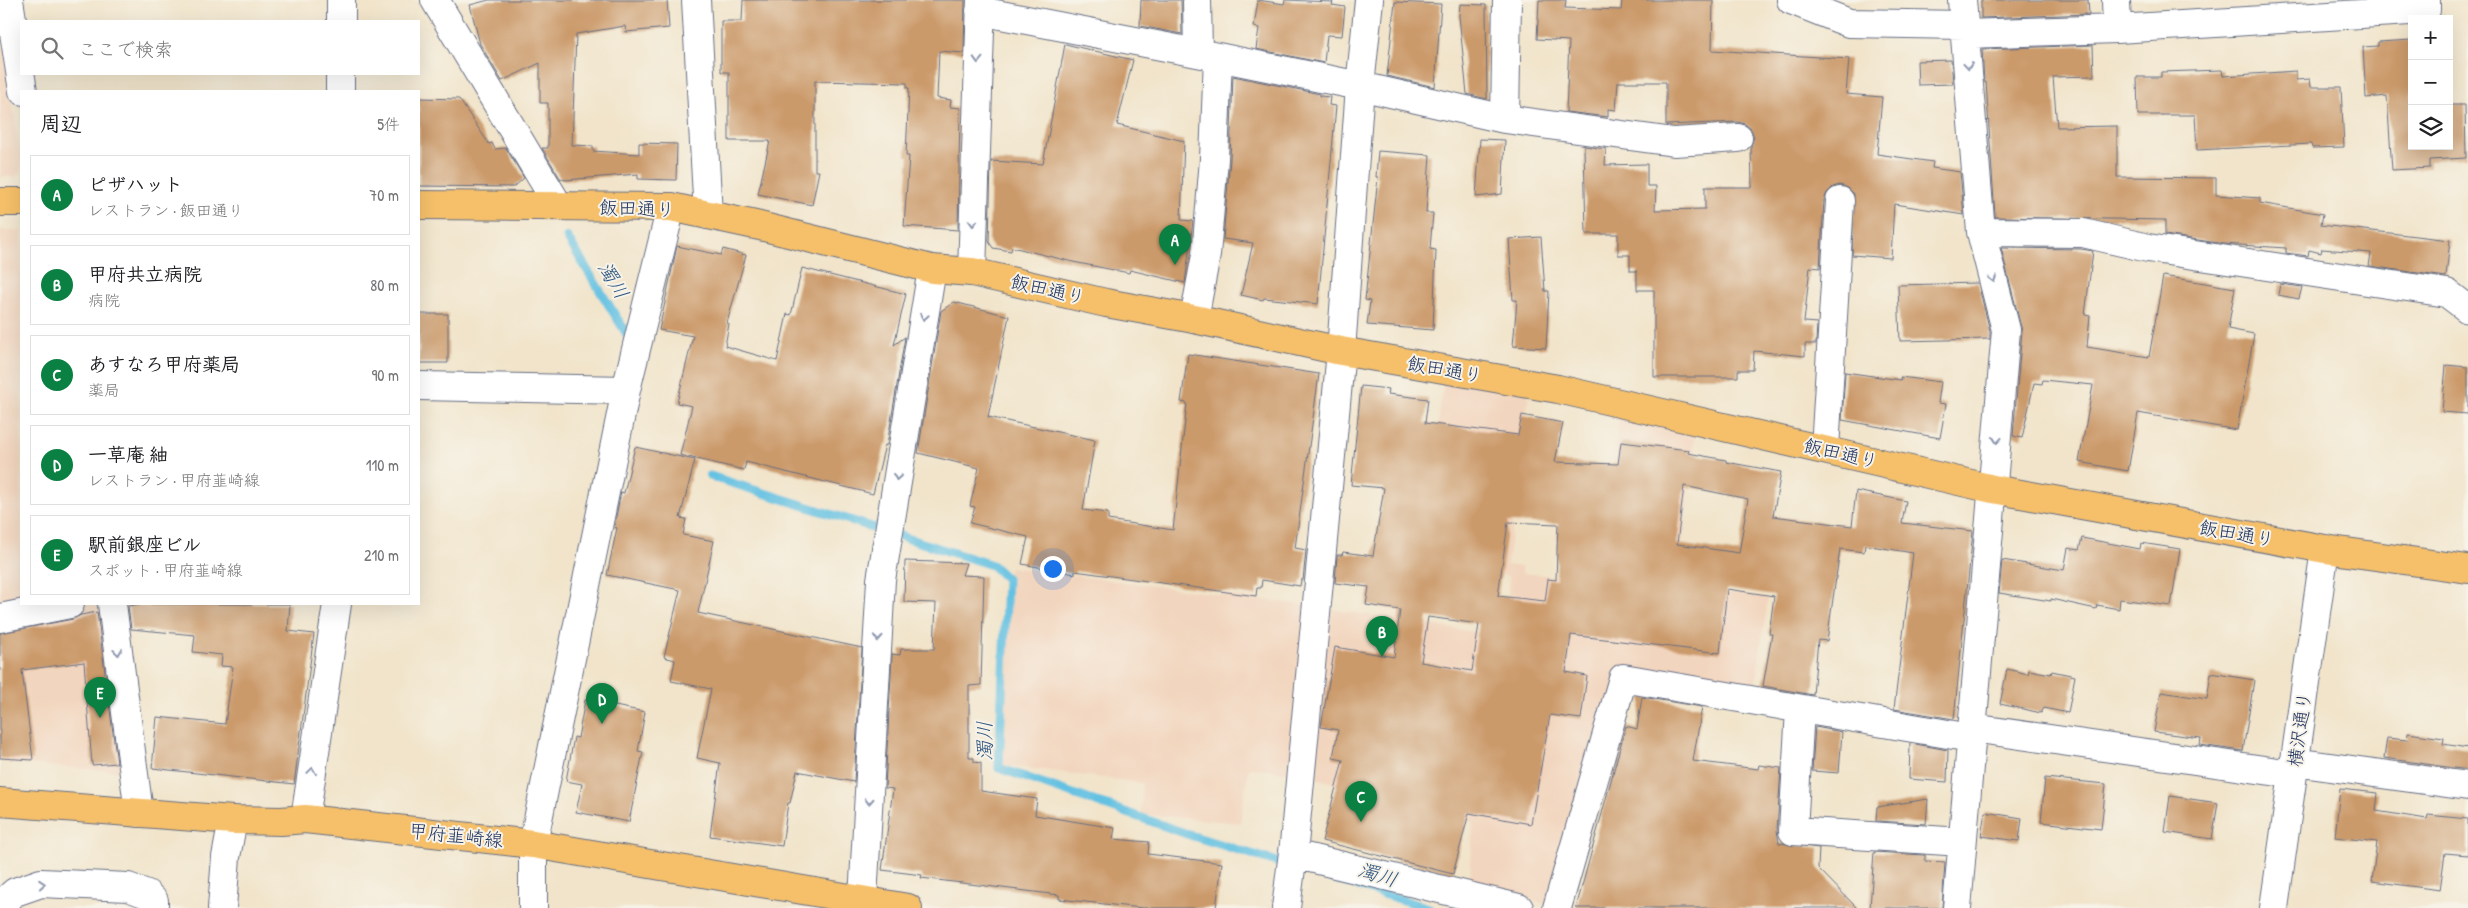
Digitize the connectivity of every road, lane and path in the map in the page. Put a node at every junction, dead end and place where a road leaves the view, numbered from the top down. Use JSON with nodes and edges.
{"nodes":[{"id":1,"x":9,"y":0,"type":"edge"},
{"id":2,"x":341,"y":0,"type":"edge"},
{"id":3,"x":435,"y":0,"type":"edge"},
{"id":4,"x":696,"y":0,"type":"edge"},
{"id":5,"x":1197,"y":0,"type":"edge"},
{"id":6,"x":1369,"y":0,"type":"edge"},
{"id":7,"x":1507,"y":0,"type":"edge"},
{"id":8,"x":2116,"y":0,"type":"edge"},
{"id":9,"x":2426,"y":0,"type":"edge"},
{"id":10,"x":1802,"y":2,"type":"edge"},
{"id":11,"x":980,"y":6,"type":"edge"},
{"id":12,"x":341,"y":20,"type":"edge"},
{"id":13,"x":1964,"y":20,"type":"edge"},
{"id":14,"x":2117,"y":29,"type":"junction"},
{"id":15,"x":1208,"y":55,"type":"junction"},
{"id":16,"x":20,"y":72,"type":"edge"},
{"id":17,"x":21,"y":75,"type":"edge"},
{"id":18,"x":340,"y":75,"type":"edge"},
{"id":19,"x":1360,"y":86,"type":"junction"},
{"id":20,"x":23,"y":90,"type":"edge"},
{"id":21,"x":340,"y":90,"type":"edge"},
{"id":22,"x":1505,"y":119,"type":"junction"},
{"id":23,"x":1738,"y":138,"type":"dead end"},
{"id":24,"x":1840,"y":201,"type":"dead end"},
{"id":25,"x":0,"y":202,"type":"edge"},
{"id":26,"x":20,"y":202,"type":"edge"},
{"id":27,"x":558,"y":205,"type":"junction"},
{"id":28,"x":420,"y":206,"type":"edge"},
{"id":29,"x":671,"y":207,"type":"junction"},
{"id":30,"x":708,"y":215,"type":"junction"},
{"id":31,"x":1981,"y":232,"type":"junction"},
{"id":32,"x":932,"y":269,"type":"junction"},
{"id":33,"x":972,"y":272,"type":"junction"},
{"id":34,"x":2468,"y":309,"type":"edge"},
{"id":35,"x":1194,"y":319,"type":"junction"},
{"id":36,"x":1341,"y":351,"type":"junction"},
{"id":37,"x":420,"y":386,"type":"edge"},
{"id":38,"x":626,"y":390,"type":"junction"},
{"id":39,"x":1824,"y":449,"type":"junction"},
{"id":40,"x":1993,"y":489,"type":"junction"},
{"id":41,"x":2325,"y":549,"type":"junction"},
{"id":42,"x":2468,"y":569,"type":"edge"},
{"id":43,"x":65,"y":605,"type":"edge"},
{"id":44,"x":112,"y":605,"type":"edge"},
{"id":45,"x":336,"y":605,"type":"edge"},
{"id":46,"x":0,"y":618,"type":"edge"},
{"id":47,"x":1800,"y":709,"type":"junction"},
{"id":48,"x":1972,"y":733,"type":"junction"},
{"id":49,"x":2293,"y":768,"type":"junction"},
{"id":50,"x":2468,"y":786,"type":"edge"},
{"id":51,"x":0,"y":802,"type":"edge"},
{"id":52,"x":139,"y":813,"type":"junction"},
{"id":53,"x":305,"y":819,"type":"junction"},
{"id":54,"x":233,"y":820,"type":"junction"},
{"id":55,"x":1962,"y":842,"type":"junction"},
{"id":56,"x":533,"y":844,"type":"junction"},
{"id":57,"x":1293,"y":854,"type":"junction"},
{"id":58,"x":864,"y":899,"type":"junction"},
{"id":59,"x":6,"y":908,"type":"edge"},
{"id":60,"x":154,"y":908,"type":"edge"},
{"id":61,"x":222,"y":908,"type":"edge"},
{"id":62,"x":533,"y":908,"type":"edge"},
{"id":63,"x":908,"y":908,"type":"edge"},
{"id":64,"x":1286,"y":908,"type":"edge"},
{"id":65,"x":1519,"y":908,"type":"edge"},
{"id":66,"x":1557,"y":908,"type":"edge"},
{"id":67,"x":1957,"y":908,"type":"edge"},
{"id":68,"x":2274,"y":908,"type":"edge"}],
"edges":[{"from":1,"to":16,"type":"street"},
{"from":2,"to":12,"type":"street"},
{"from":3,"to":27,"type":"street"},
{"from":4,"to":30,"type":"street"},
{"from":5,"to":15,"type":"street"},
{"from":6,"to":19,"type":"street"},
{"from":7,"to":22,"type":"street"},
{"from":8,"to":14,"type":"street"},
{"from":9,"to":14,"type":"street"},
{"from":10,"to":13,"type":"street"},
{"from":11,"to":15,"type":"street"},
{"from":11,"to":33,"type":"street","one_way":true},
{"from":13,"to":14,"type":"street"},
{"from":13,"to":31,"type":"street","one_way":true},
{"from":15,"to":19,"type":"street"},
{"from":15,"to":35,"type":"street"},
{"from":17,"to":20,"type":"street"},
{"from":18,"to":21,"type":"street"},
{"from":19,"to":22,"type":"street"},
{"from":19,"to":36,"type":"street"},
{"from":22,"to":23,"type":"street"},
{"from":24,"to":39,"type":"street"},
{"from":25,"to":26,"type":"main road"},
{"from":27,"to":28,"type":"main road","name":"飯田通り"},
{"from":27,"to":29,"type":"main road","name":"飯田通り"},
{"from":29,"to":30,"type":"main road","name":"飯田通り"},
{"from":29,"to":38,"type":"street"},
{"from":30,"to":32,"type":"main road","name":"飯田通り"},
{"from":31,"to":34,"type":"street"},
{"from":31,"to":40,"type":"street","one_way":true},
{"from":32,"to":33,"type":"main road","name":"飯田通り"},
{"from":32,"to":58,"type":"street","one_way":true},
{"from":33,"to":35,"type":"main road","name":"飯田通り"},
{"from":35,"to":36,"type":"main road","name":"飯田通り"},
{"from":36,"to":39,"type":"main road","name":"飯田通り"},
{"from":36,"to":57,"type":"street"},
{"from":37,"to":38,"type":"street"},
{"from":38,"to":56,"type":"street"},
{"from":39,"to":40,"type":"main road","name":"飯田通り"},
{"from":40,"to":41,"type":"main road","name":"飯田通り"},
{"from":40,"to":48,"type":"street"},
{"from":41,"to":42,"type":"main road","name":"飯田通り"},
{"from":41,"to":49,"type":"street","name":"横沢通り"},
{"from":43,"to":46,"type":"street"},
{"from":44,"to":52,"type":"street","one_way":true},
{"from":53,"to":45,"type":"street","one_way":true},
{"from":47,"to":48,"type":"street"},
{"from":47,"to":55,"type":"street"},
{"from":47,"to":66,"type":"street"},
{"from":48,"to":49,"type":"street"},
{"from":48,"to":55,"type":"street"},
{"from":49,"to":50,"type":"street"},
{"from":49,"to":68,"type":"street","name":"横沢通り"},
{"from":51,"to":52,"type":"main road","name":"甲府韮崎線"},
{"from":52,"to":54,"type":"main road","name":"甲府韮崎線"},
{"from":53,"to":54,"type":"main road","name":"甲府韮崎線"},
{"from":53,"to":56,"type":"main road","name":"甲府韮崎線"},
{"from":54,"to":61,"type":"street"},
{"from":55,"to":67,"type":"street"},
{"from":56,"to":58,"type":"main road","name":"甲府韮崎線"},
{"from":56,"to":62,"type":"street"},
{"from":57,"to":64,"type":"street"},
{"from":57,"to":65,"type":"street"},
{"from":58,"to":63,"type":"main road","name":"甲府韮崎線"},
{"from":59,"to":60,"type":"street","one_way":true}]}
